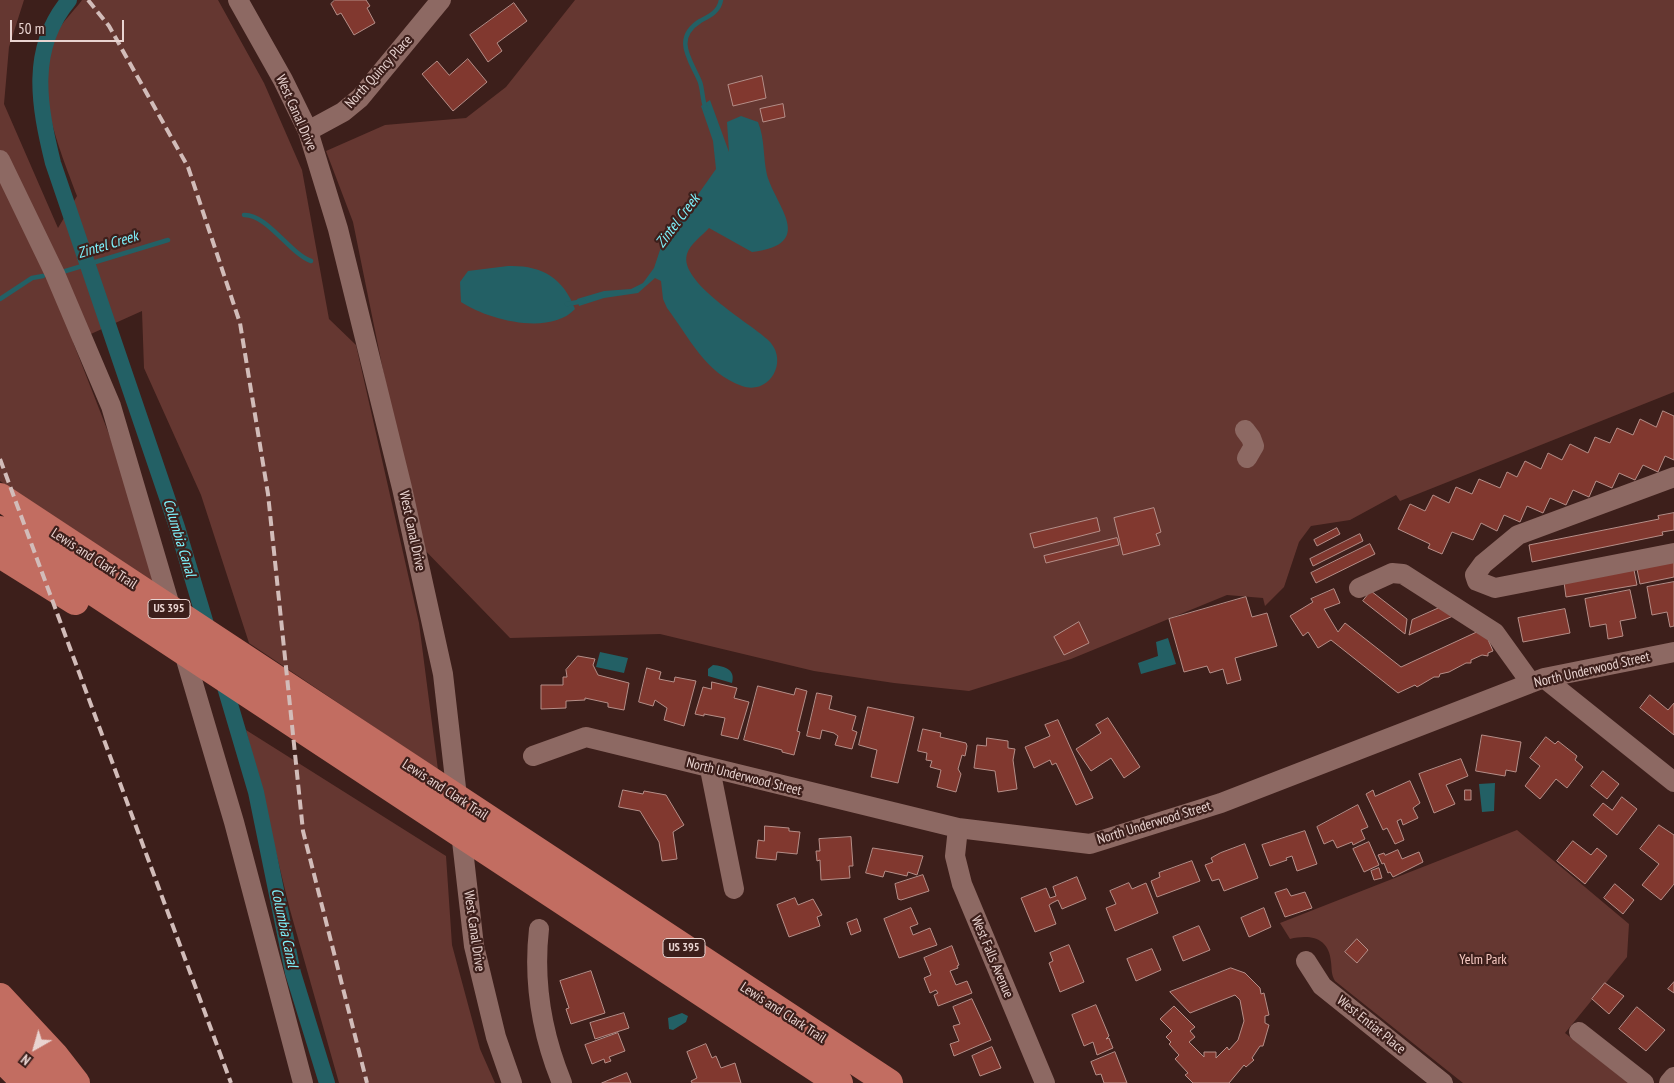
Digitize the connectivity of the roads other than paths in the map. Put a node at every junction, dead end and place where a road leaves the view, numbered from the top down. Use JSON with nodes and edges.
{"nodes":[{"id":1,"x":238,"y":0,"type":"edge"},
{"id":2,"x":441,"y":0,"type":"edge"},
{"id":3,"x":308,"y":131,"type":"junction"},
{"id":4,"x":0,"y":160,"type":"edge"},
{"id":5,"x":1245,"y":430,"type":"dead end"},
{"id":6,"x":1247,"y":458,"type":"dead end"},
{"id":7,"x":1674,"y":477,"type":"edge"},
{"id":8,"x":0,"y":497,"type":"edge"},
{"id":9,"x":0,"y":530,"type":"edge"},
{"id":10,"x":1674,"y":553,"type":"edge"},
{"id":11,"x":0,"y":554,"type":"edge"},
{"id":12,"x":1359,"y":588,"type":"dead end"},
{"id":13,"x":1674,"y":652,"type":"edge"},
{"id":14,"x":1537,"y":680,"type":"junction"},
{"id":15,"x":330,"y":747,"type":"junction"},
{"id":16,"x":533,"y":756,"type":"dead end"},
{"id":17,"x":710,"y":769,"type":"junction"},
{"id":18,"x":1674,"y":782,"type":"edge"},
{"id":19,"x":958,"y":828,"type":"junction"},
{"id":20,"x":734,"y":889,"type":"dead end"},
{"id":21,"x":539,"y":929,"type":"dead end"},
{"id":22,"x":1306,"y":961,"type":"dead end"},
{"id":23,"x":0,"y":997,"type":"edge"},
{"id":24,"x":0,"y":1028,"type":"edge"},
{"id":25,"x":1579,"y":1032,"type":"dead end"},
{"id":26,"x":0,"y":1057,"type":"edge"},
{"id":27,"x":1674,"y":1077,"type":"edge"},
{"id":28,"x":26,"y":1083,"type":"edge"},
{"id":29,"x":55,"y":1083,"type":"edge"},
{"id":30,"x":76,"y":1083,"type":"edge"},
{"id":31,"x":303,"y":1083,"type":"edge"},
{"id":32,"x":512,"y":1083,"type":"edge"},
{"id":33,"x":562,"y":1083,"type":"edge"},
{"id":34,"x":839,"y":1083,"type":"edge"},
{"id":35,"x":890,"y":1083,"type":"edge"},
{"id":36,"x":1045,"y":1083,"type":"edge"},
{"id":37,"x":1443,"y":1083,"type":"edge"},
{"id":38,"x":1644,"y":1083,"type":"edge"},
{"id":39,"x":1669,"y":1083,"type":"edge"}],
"edges":[{"from":1,"to":3,"type":"street","name":"West Canal Drive"},
{"from":2,"to":3,"type":"street","name":"North Quincy Place"},
{"from":3,"to":32,"type":"street","name":"West Canal Drive"},
{"from":4,"to":31,"type":"street"},
{"from":5,"to":6,"type":"street"},
{"from":7,"to":10,"type":"street"},
{"from":8,"to":35,"type":"highway","name":"Lewis and Clark Trail","number":"US 395"},
{"from":9,"to":15,"type":"highway","name":"Lewis and Clark Trail","number":"US 395"},
{"from":11,"to":15,"type":"highway"},
{"from":12,"to":14,"type":"street"},
{"from":13,"to":14,"type":"street","name":"North Underwood Street"},
{"from":14,"to":18,"type":"street"},
{"from":14,"to":19,"type":"street","name":"North Underwood Street"},
{"from":15,"to":34,"type":"highway","name":"Lewis and Clark Trail","number":"US 395"},
{"from":16,"to":17,"type":"street","name":"North Underwood Street"},
{"from":17,"to":19,"type":"street","name":"North Underwood Street"},
{"from":17,"to":20,"type":"street"},
{"from":19,"to":36,"type":"street","name":"West Falls Avenue"},
{"from":21,"to":33,"type":"street"},
{"from":22,"to":37,"type":"street","name":"West Entiat Place"},
{"from":23,"to":30,"type":"highway"},
{"from":24,"to":29,"type":"highway"},
{"from":25,"to":38,"type":"street"},
{"from":26,"to":28,"type":"highway"},
{"from":27,"to":39,"type":"street"}]}
